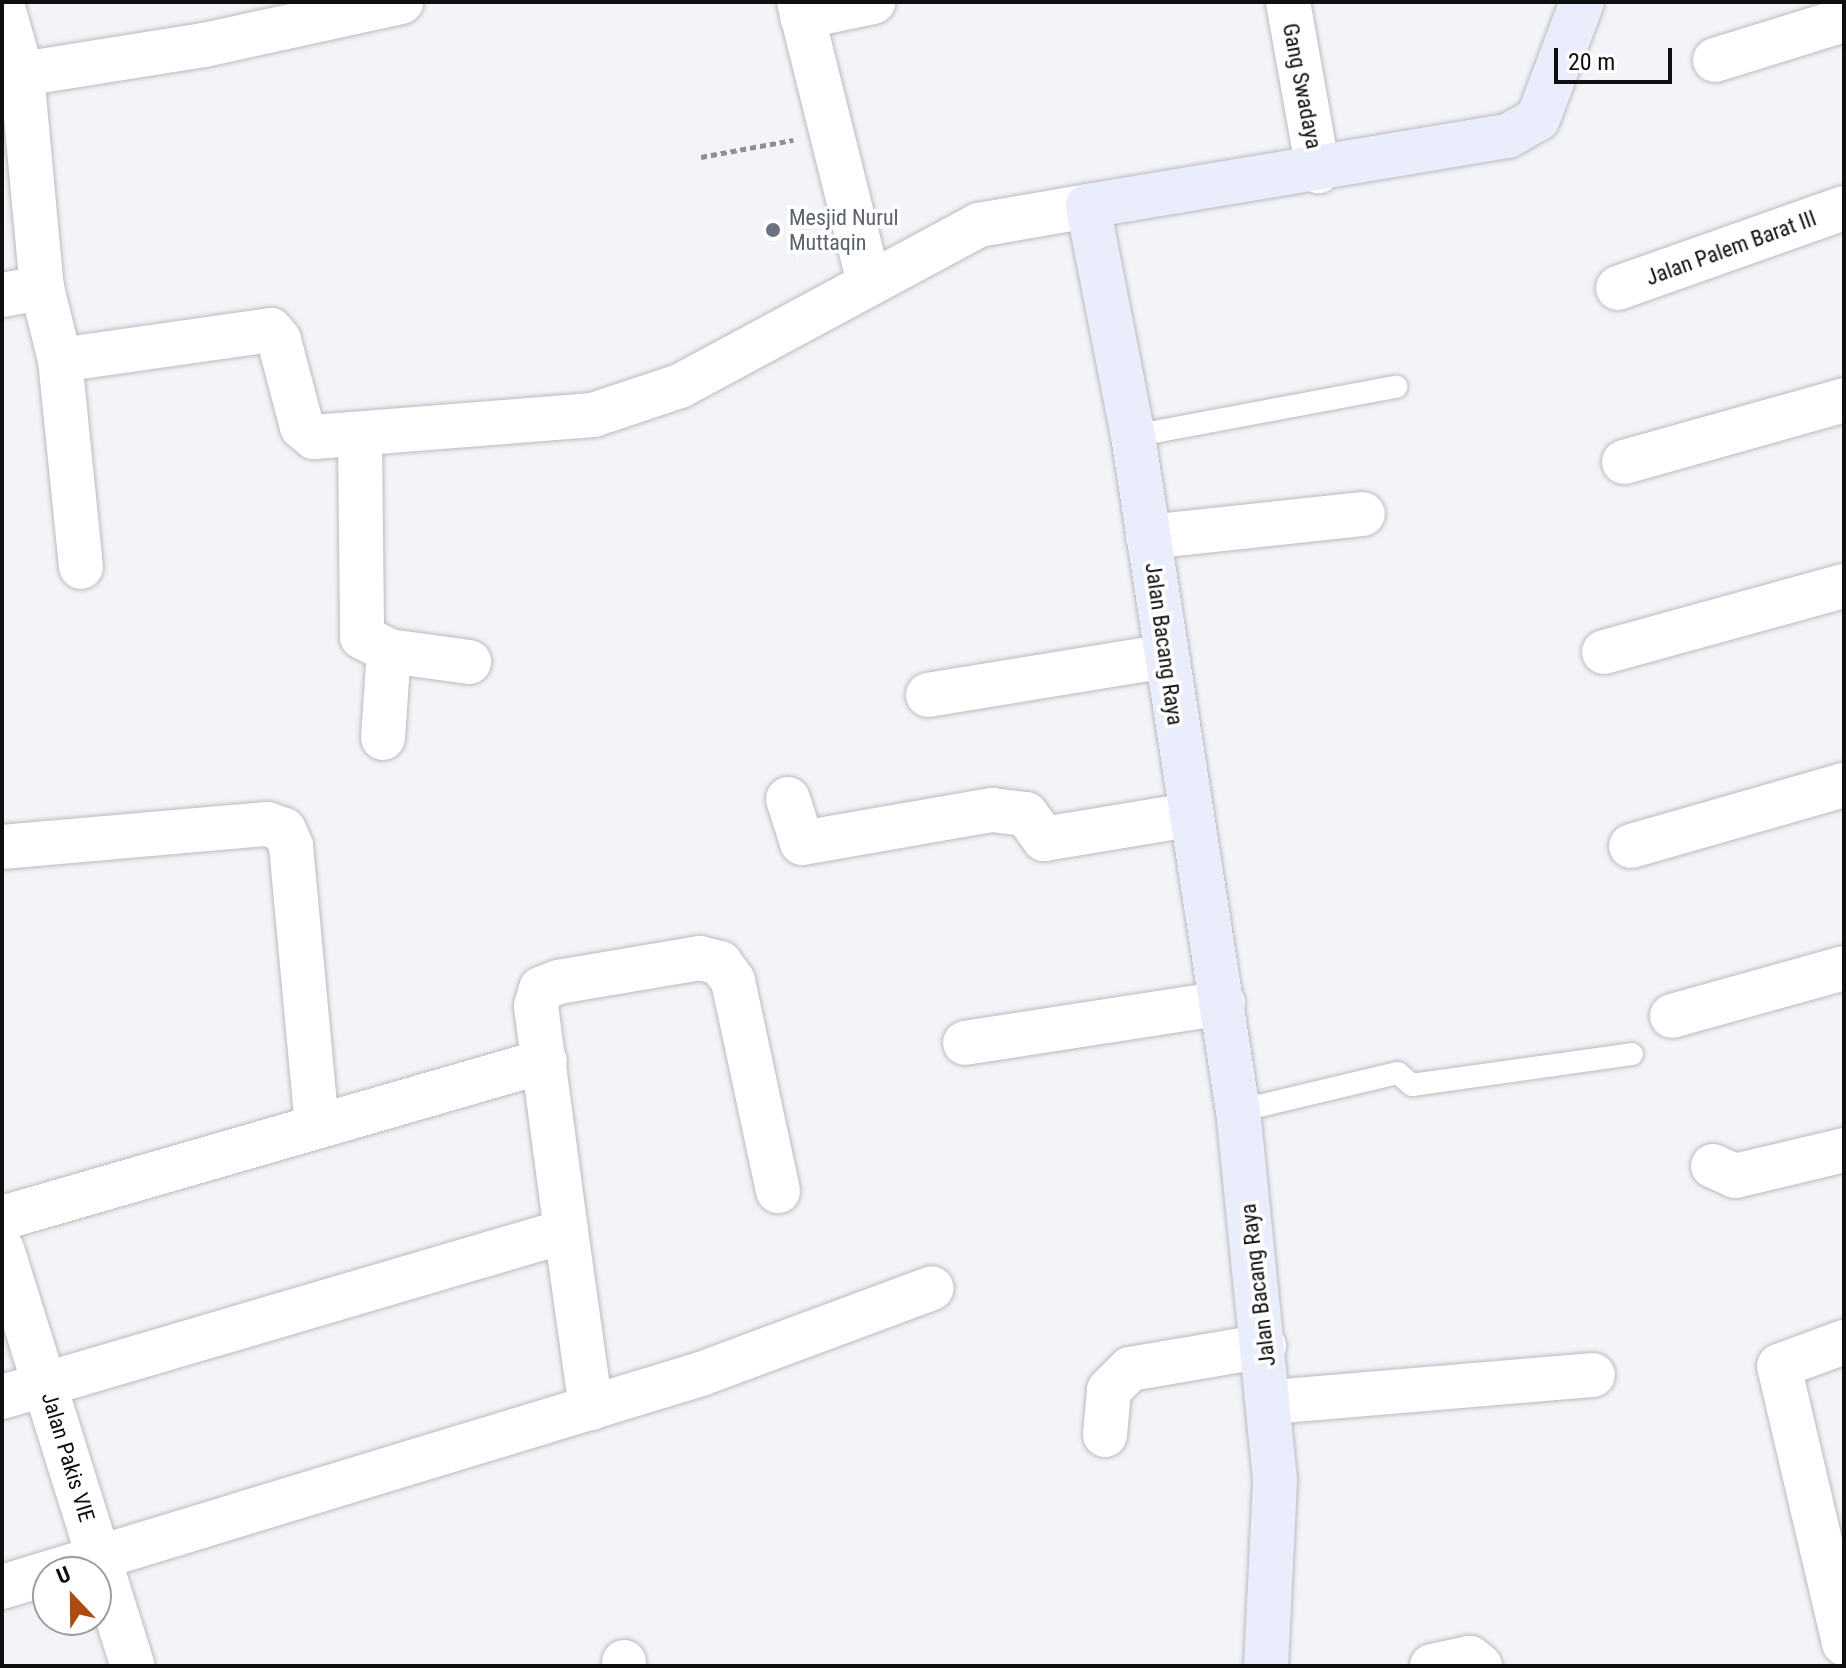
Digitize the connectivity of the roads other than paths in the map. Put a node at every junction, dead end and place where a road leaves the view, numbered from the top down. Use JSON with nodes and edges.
{"nodes":[{"id":1,"x":873,"y":2,"type":"edge"},
{"id":2,"x":1288,"y":2,"type":"edge"},
{"id":3,"x":1582,"y":2,"type":"edge"},
{"id":4,"x":2,"y":4,"type":"edge"},
{"id":5,"x":386,"y":4,"type":"edge"},
{"id":6,"x":801,"y":10,"type":"edge"},
{"id":7,"x":1844,"y":20,"type":"edge"},
{"id":8,"x":1715,"y":60,"type":"dead end"},
{"id":9,"x":22,"y":74,"type":"junction"},
{"id":10,"x":1318,"y":171,"type":"junction"},
{"id":11,"x":1088,"y":206,"type":"junction"},
{"id":12,"x":1844,"y":208,"type":"edge"},
{"id":13,"x":869,"y":283,"type":"junction"},
{"id":14,"x":1618,"y":288,"type":"dead end"},
{"id":15,"x":22,"y":291,"type":"edge"},
{"id":16,"x":60,"y":360,"type":"junction"},
{"id":17,"x":1396,"y":387,"type":"dead end"},
{"id":18,"x":1844,"y":400,"type":"edge"},
{"id":19,"x":1133,"y":436,"type":"junction"},
{"id":20,"x":360,"y":437,"type":"junction"},
{"id":21,"x":1624,"y":462,"type":"dead end"},
{"id":22,"x":1363,"y":514,"type":"dead end"},
{"id":23,"x":1148,"y":537,"type":"junction"},
{"id":24,"x":81,"y":567,"type":"dead end"},
{"id":25,"x":1844,"y":586,"type":"edge"},
{"id":26,"x":389,"y":651,"type":"junction"},
{"id":27,"x":1604,"y":652,"type":"dead end"},
{"id":28,"x":1167,"y":656,"type":"junction"},
{"id":29,"x":469,"y":662,"type":"dead end"},
{"id":30,"x":928,"y":695,"type":"dead end"},
{"id":31,"x":383,"y":738,"type":"dead end"},
{"id":32,"x":1844,"y":785,"type":"edge"},
{"id":33,"x":788,"y":799,"type":"dead end"},
{"id":34,"x":1189,"y":815,"type":"junction"},
{"id":35,"x":1631,"y":846,"type":"dead end"},
{"id":36,"x":2,"y":847,"type":"edge"},
{"id":37,"x":1844,"y":968,"type":"edge"},
{"id":38,"x":1223,"y":1003,"type":"junction"},
{"id":39,"x":1672,"y":1016,"type":"dead end"},
{"id":40,"x":965,"y":1043,"type":"dead end"},
{"id":41,"x":1632,"y":1054,"type":"dead end"},
{"id":42,"x":545,"y":1061,"type":"junction"},
{"id":43,"x":1238,"y":1111,"type":"junction"},
{"id":44,"x":317,"y":1125,"type":"junction"},
{"id":45,"x":1844,"y":1150,"type":"edge"},
{"id":46,"x":1713,"y":1166,"type":"dead end"},
{"id":47,"x":778,"y":1191,"type":"dead end"},
{"id":48,"x":2,"y":1218,"type":"edge"},
{"id":49,"x":566,"y":1231,"type":"junction"},
{"id":50,"x":2,"y":1249,"type":"edge"},
{"id":51,"x":932,"y":1288,"type":"dead end"},
{"id":52,"x":1844,"y":1342,"type":"edge"},
{"id":53,"x":1264,"y":1346,"type":"junction"},
{"id":54,"x":1593,"y":1375,"type":"dead end"},
{"id":55,"x":46,"y":1385,"type":"junction"},
{"id":56,"x":2,"y":1397,"type":"edge"},
{"id":57,"x":1271,"y":1402,"type":"junction"},
{"id":58,"x":591,"y":1408,"type":"junction"},
{"id":59,"x":1105,"y":1435,"type":"dead end"},
{"id":60,"x":1834,"y":1540,"type":"edge"},
{"id":61,"x":97,"y":1556,"type":"edge"},
{"id":62,"x":105,"y":1556,"type":"edge"},
{"id":63,"x":32,"y":1578,"type":"edge"},
{"id":64,"x":2,"y":1587,"type":"edge"},
{"id":65,"x":112,"y":1601,"type":"edge"},
{"id":66,"x":1844,"y":1643,"type":"edge"},
{"id":67,"x":133,"y":1666,"type":"edge"},
{"id":68,"x":1266,"y":1666,"type":"edge"},
{"id":69,"x":1432,"y":1666,"type":"edge"},
{"id":70,"x":1480,"y":1666,"type":"edge"}],
"edges":[{"from":1,"to":6,"type":"street"},
{"from":2,"to":10,"type":"street","name":"Gang Swadaya"},
{"from":3,"to":10,"type":"street"},
{"from":4,"to":9,"type":"street"},
{"from":5,"to":9,"type":"street"},
{"from":6,"to":13,"type":"street"},
{"from":7,"to":8,"type":"street"},
{"from":9,"to":15,"type":"street"},
{"from":10,"to":11,"type":"street"},
{"from":11,"to":13,"type":"street"},
{"from":11,"to":19,"type":"street","name":"Jalan Bacang Raya"},
{"from":12,"to":14,"type":"street","name":"Jalan Palem Barat III"},
{"from":13,"to":20,"type":"street"},
{"from":15,"to":16,"type":"street"},
{"from":16,"to":20,"type":"street"},
{"from":16,"to":24,"type":"street"},
{"from":17,"to":19,"type":"lane"},
{"from":18,"to":21,"type":"street"},
{"from":19,"to":23,"type":"street","name":"Jalan Bacang Raya"},
{"from":20,"to":26,"type":"street"},
{"from":22,"to":23,"type":"street"},
{"from":23,"to":28,"type":"street","name":"Jalan Bacang Raya"},
{"from":25,"to":27,"type":"street"},
{"from":26,"to":29,"type":"street"},
{"from":26,"to":31,"type":"street"},
{"from":28,"to":30,"type":"street"},
{"from":28,"to":34,"type":"street","name":"Jalan Bacang Raya"},
{"from":32,"to":35,"type":"street"},
{"from":33,"to":34,"type":"street"},
{"from":34,"to":38,"type":"street","name":"Jalan Bacang Raya"},
{"from":36,"to":44,"type":"street"},
{"from":37,"to":39,"type":"street"},
{"from":38,"to":40,"type":"street"},
{"from":38,"to":43,"type":"street","name":"Jalan Bacang Raya"},
{"from":41,"to":43,"type":"lane"},
{"from":42,"to":44,"type":"street"},
{"from":42,"to":47,"type":"street"},
{"from":42,"to":49,"type":"street"},
{"from":43,"to":53,"type":"street","name":"Jalan Bacang Raya"},
{"from":44,"to":48,"type":"street"},
{"from":45,"to":46,"type":"street"},
{"from":49,"to":55,"type":"street"},
{"from":49,"to":58,"type":"street"},
{"from":50,"to":55,"type":"street","name":"Jalan Pakis VIE"},
{"from":51,"to":58,"type":"street"},
{"from":52,"to":60,"type":"street"},
{"from":53,"to":57,"type":"street","name":"Jalan Bacang Raya"},
{"from":53,"to":59,"type":"street"},
{"from":54,"to":57,"type":"street"},
{"from":55,"to":56,"type":"street"},
{"from":55,"to":61,"type":"street","name":"Jalan Pakis VIE"},
{"from":57,"to":68,"type":"street","name":"Jalan Bacang Raya"},
{"from":58,"to":62,"type":"street"},
{"from":60,"to":66,"type":"street"},
{"from":63,"to":64,"type":"street"},
{"from":65,"to":67,"type":"street","name":"Jalan Pakis VIE"},
{"from":69,"to":70,"type":"street"}]}
